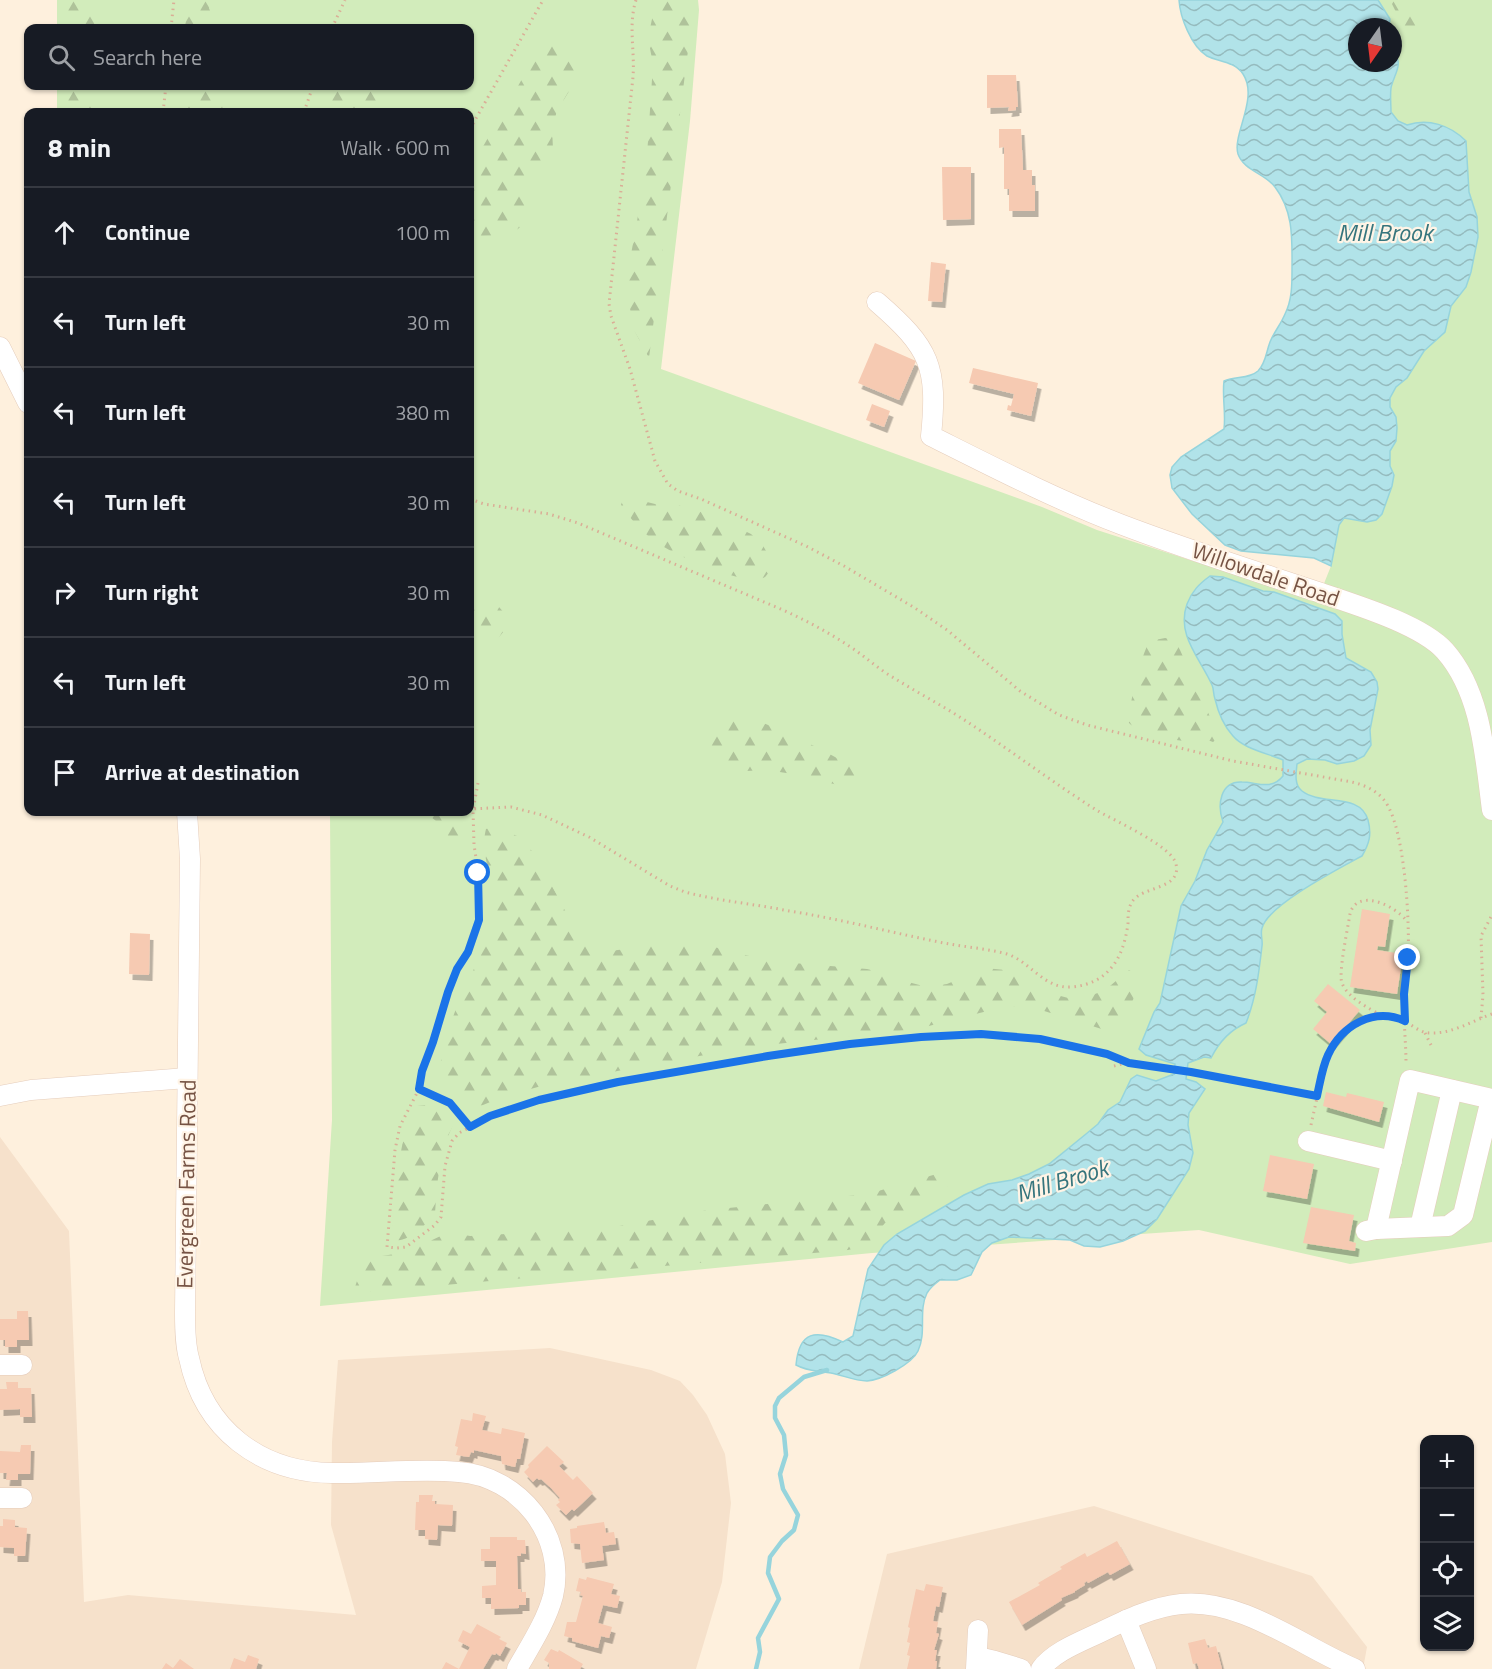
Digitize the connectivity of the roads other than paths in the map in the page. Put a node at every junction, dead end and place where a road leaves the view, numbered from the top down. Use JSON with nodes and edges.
{"nodes":[{"id":1,"x":877,"y":302,"type":"dead end"},
{"id":2,"x":0,"y":347,"type":"edge"},
{"id":3,"x":24,"y":395,"type":"edge"},
{"id":4,"x":1492,"y":810,"type":"edge"},
{"id":5,"x":186,"y":816,"type":"edge"},
{"id":6,"x":187,"y":1078,"type":"junction"},
{"id":7,"x":1452,"y":1090,"type":"junction"},
{"id":8,"x":0,"y":1096,"type":"edge"},
{"id":9,"x":1491,"y":1099,"type":"edge"},
{"id":10,"x":1308,"y":1141,"type":"road end"},
{"id":11,"x":1392,"y":1161,"type":"junction"},
{"id":12,"x":1420,"y":1227,"type":"junction"},
{"id":13,"x":0,"y":1365,"type":"edge"},
{"id":14,"x":22,"y":1365,"type":"dead end"},
{"id":15,"x":0,"y":1498,"type":"edge"},
{"id":16,"x":22,"y":1498,"type":"dead end"},
{"id":17,"x":1126,"y":1620,"type":"junction"},
{"id":18,"x":978,"y":1630,"type":"dead end"},
{"id":19,"x":977,"y":1663,"type":"edge"},
{"id":20,"x":517,"y":1669,"type":"edge"},
{"id":21,"x":1021,"y":1669,"type":"edge"},
{"id":22,"x":1041,"y":1669,"type":"edge"},
{"id":23,"x":1146,"y":1669,"type":"edge"},
{"id":24,"x":1354,"y":1669,"type":"edge"}],
"edges":[{"from":1,"to":4,"type":"street","name":"Willowdale Road"},
{"from":2,"to":3,"type":"street"},
{"from":5,"to":6,"type":"street","name":"Evergreen Farms Road"},
{"from":6,"to":8,"type":"street"},
{"from":6,"to":20,"type":"street","name":"Evergreen Farms Road"},
{"from":7,"to":9,"type":"street"},
{"from":7,"to":11,"type":"street"},
{"from":7,"to":12,"type":"street"},
{"from":9,"to":12,"type":"street"},
{"from":10,"to":11,"type":"street"},
{"from":11,"to":12,"type":"street"},
{"from":13,"to":14,"type":"street"},
{"from":15,"to":16,"type":"street"},
{"from":17,"to":22,"type":"street"},
{"from":17,"to":23,"type":"street"},
{"from":17,"to":24,"type":"street"},
{"from":18,"to":19,"type":"street"},
{"from":19,"to":21,"type":"street"}]}
